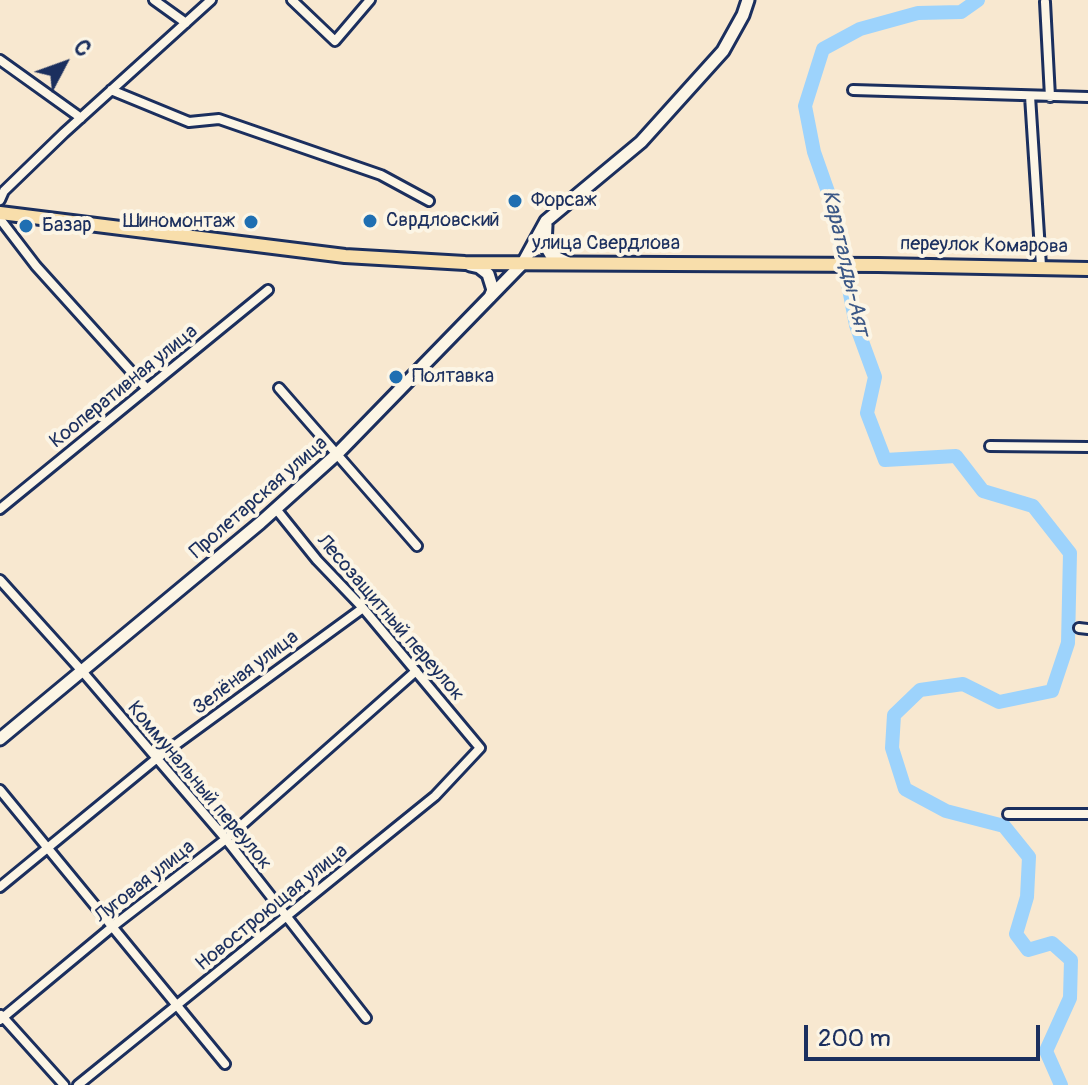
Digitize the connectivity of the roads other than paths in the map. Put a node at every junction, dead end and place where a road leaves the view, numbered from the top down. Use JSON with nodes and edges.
{"nodes":[{"id":1,"x":154,"y":0,"type":"edge"},
{"id":2,"x":211,"y":0,"type":"edge"},
{"id":3,"x":292,"y":0,"type":"edge"},
{"id":4,"x":370,"y":0,"type":"edge"},
{"id":5,"x":748,"y":0,"type":"edge"},
{"id":6,"x":1045,"y":2,"type":"dead end"},
{"id":7,"x":186,"y":23,"type":"junction"},
{"id":8,"x":0,"y":60,"type":"edge"},
{"id":9,"x":111,"y":90,"type":"junction"},
{"id":10,"x":853,"y":90,"type":"dead end"},
{"id":11,"x":1030,"y":96,"type":"junction"},
{"id":12,"x":1050,"y":97,"type":"junction"},
{"id":13,"x":1088,"y":97,"type":"edge"},
{"id":14,"x":81,"y":118,"type":"junction"},
{"id":15,"x":0,"y":200,"type":"edge"},
{"id":16,"x":429,"y":201,"type":"dead end"},
{"id":17,"x":0,"y":216,"type":"edge"},
{"id":18,"x":546,"y":221,"type":"junction"},
{"id":19,"x":465,"y":263,"type":"junction"},
{"id":20,"x":523,"y":263,"type":"junction"},
{"id":21,"x":573,"y":264,"type":"junction"},
{"id":22,"x":878,"y":265,"type":"joint"},
{"id":23,"x":1041,"y":266,"type":"junction"},
{"id":24,"x":1088,"y":269,"type":"edge"},
{"id":25,"x":268,"y":290,"type":"dead end"},
{"id":26,"x":490,"y":297,"type":"junction"},
{"id":27,"x":279,"y":388,"type":"dead end"},
{"id":28,"x":147,"y":389,"type":"junction"},
{"id":29,"x":990,"y":446,"type":"dead end"},
{"id":30,"x":1088,"y":447,"type":"edge"},
{"id":31,"x":338,"y":453,"type":"junction"},
{"id":32,"x":0,"y":509,"type":"edge"},
{"id":33,"x":276,"y":509,"type":"junction"},
{"id":34,"x":417,"y":546,"type":"dead end"},
{"id":35,"x":0,"y":580,"type":"edge"},
{"id":36,"x":363,"y":608,"type":"junction"},
{"id":37,"x":82,"y":671,"type":"junction"},
{"id":38,"x":416,"y":671,"type":"junction"},
{"id":39,"x":0,"y":739,"type":"edge"},
{"id":40,"x":480,"y":748,"type":"joint"},
{"id":41,"x":156,"y":759,"type":"junction"},
{"id":42,"x":0,"y":790,"type":"edge"},
{"id":43,"x":1008,"y":814,"type":"dead end"},
{"id":44,"x":1088,"y":814,"type":"edge"},
{"id":45,"x":226,"y":839,"type":"junction"},
{"id":46,"x":48,"y":848,"type":"junction"},
{"id":47,"x":0,"y":887,"type":"edge"},
{"id":48,"x":287,"y":917,"type":"junction"},
{"id":49,"x":112,"y":927,"type":"junction"},
{"id":50,"x":178,"y":1006,"type":"junction"},
{"id":51,"x":1,"y":1017,"type":"edge"},
{"id":52,"x":366,"y":1018,"type":"dead end"},
{"id":53,"x":225,"y":1064,"type":"dead end"},
{"id":54,"x":64,"y":1085,"type":"edge"},
{"id":55,"x":78,"y":1085,"type":"edge"}],
"edges":[{"from":1,"to":7,"type":"street"},
{"from":2,"to":7,"type":"street"},
{"from":3,"to":4,"type":"street"},
{"from":5,"to":18,"type":"street"},
{"from":6,"to":12,"type":"street"},
{"from":7,"to":9,"type":"street"},
{"from":8,"to":14,"type":"street"},
{"from":9,"to":14,"type":"street"},
{"from":9,"to":16,"type":"street"},
{"from":10,"to":11,"type":"street"},
{"from":11,"to":12,"type":"street"},
{"from":11,"to":23,"type":"street"},
{"from":12,"to":13,"type":"street"},
{"from":14,"to":15,"type":"street"},
{"from":17,"to":19,"type":"main road","name":"улица Свердлова"},
{"from":17,"to":28,"type":"street"},
{"from":18,"to":20,"type":"street","name":"Пролетарская улица"},
{"from":18,"to":21,"type":"street"},
{"from":19,"to":20,"type":"main road","name":"улица Свердлова"},
{"from":19,"to":26,"type":"street"},
{"from":20,"to":21,"type":"main road","name":"улица Свердлова"},
{"from":20,"to":26,"type":"street","name":"Пролетарская улица"},
{"from":21,"to":22,"type":"main road","name":"улица Свердлова"},
{"from":22,"to":23,"type":"main road","name":"переулок Комарова"},
{"from":23,"to":24,"type":"main road","name":"переулок Комарова"},
{"from":25,"to":28,"type":"street","name":"Кооперативная улица"},
{"from":26,"to":31,"type":"street","name":"Пролетарская улица"},
{"from":27,"to":31,"type":"street"},
{"from":28,"to":32,"type":"street","name":"Кооперативная улица"},
{"from":29,"to":30,"type":"street"},
{"from":31,"to":33,"type":"street","name":"Пролетарская улица"},
{"from":31,"to":34,"type":"street"},
{"from":33,"to":36,"type":"street","name":"Лесозащитный переулок"},
{"from":33,"to":37,"type":"street","name":"Пролетарская улица"},
{"from":35,"to":37,"type":"street","name":"Коммунальный переулок"},
{"from":36,"to":38,"type":"street","name":"Лесозащитный переулок"},
{"from":36,"to":41,"type":"street","name":"Зелёная улица"},
{"from":37,"to":39,"type":"street","name":"Пролетарская улица"},
{"from":37,"to":41,"type":"street","name":"Коммунальный переулок"},
{"from":38,"to":40,"type":"street","name":"Лесозащитный переулок"},
{"from":38,"to":45,"type":"street","name":"Луговая улица"},
{"from":40,"to":48,"type":"street","name":"Новостроющая улица"},
{"from":41,"to":45,"type":"street","name":"Коммунальный переулок"},
{"from":41,"to":46,"type":"street","name":"Зелёная улица"},
{"from":42,"to":46,"type":"street"},
{"from":43,"to":44,"type":"street"},
{"from":45,"to":48,"type":"street","name":"Коммунальный переулок"},
{"from":45,"to":49,"type":"street","name":"Луговая улица"},
{"from":46,"to":47,"type":"street","name":"Зелёная улица"},
{"from":46,"to":49,"type":"street"},
{"from":48,"to":50,"type":"street","name":"Новостроющая улица"},
{"from":48,"to":52,"type":"street","name":"Коммунальный переулок"},
{"from":49,"to":50,"type":"street"},
{"from":49,"to":51,"type":"street","name":"Луговая улица"},
{"from":50,"to":53,"type":"street"},
{"from":50,"to":55,"type":"street","name":"Новостроющая улица"},
{"from":51,"to":54,"type":"street"}]}
